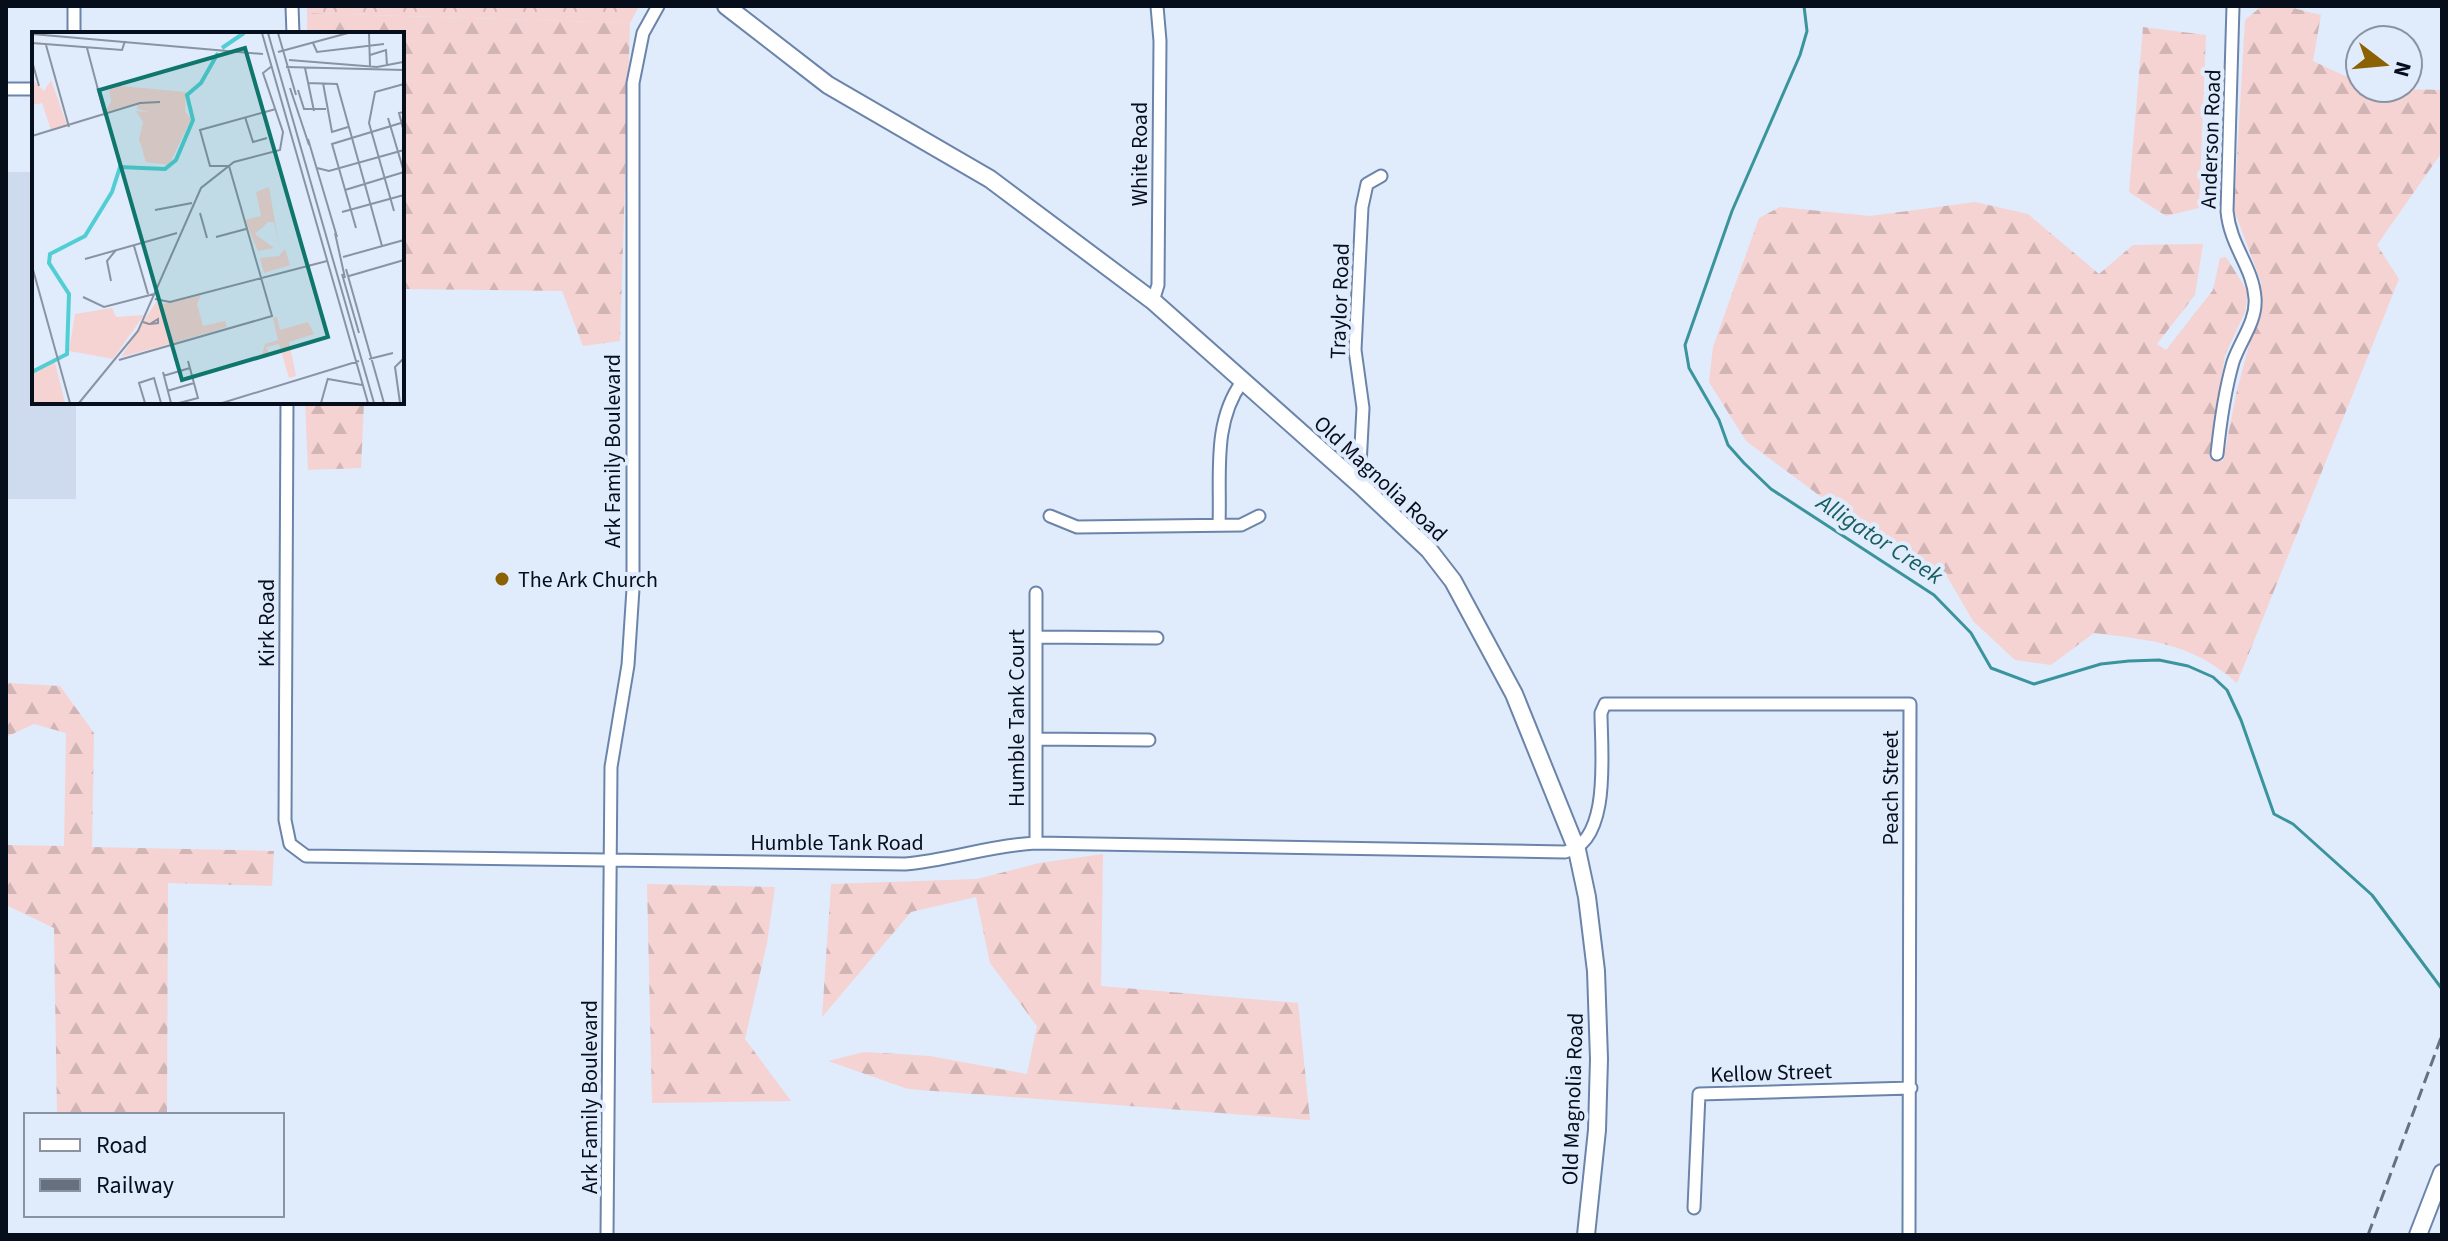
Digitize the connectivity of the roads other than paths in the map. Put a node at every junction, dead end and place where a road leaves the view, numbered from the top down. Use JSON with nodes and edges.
{"nodes":[{"id":1,"x":74,"y":6,"type":"edge"},
{"id":2,"x":292,"y":6,"type":"edge"},
{"id":3,"x":658,"y":6,"type":"edge"},
{"id":4,"x":1157,"y":6,"type":"edge"},
{"id":5,"x":2233,"y":6,"type":"edge"},
{"id":6,"x":730,"y":8,"type":"edge"},
{"id":7,"x":74,"y":32,"type":"edge"},
{"id":8,"x":293,"y":32,"type":"edge"},
{"id":9,"x":6,"y":89,"type":"edge"},
{"id":10,"x":32,"y":89,"type":"edge"},
{"id":11,"x":1381,"y":176,"type":"dead end"},
{"id":12,"x":1153,"y":301,"type":"junction"},
{"id":13,"x":1242,"y":382,"type":"junction"},
{"id":14,"x":287,"y":404,"type":"edge"},
{"id":15,"x":2217,"y":454,"type":"dead end"},
{"id":16,"x":1359,"y":484,"type":"junction"},
{"id":17,"x":1050,"y":516,"type":"dead end"},
{"id":18,"x":1259,"y":516,"type":"dead end"},
{"id":19,"x":1219,"y":525,"type":"junction"},
{"id":20,"x":1036,"y":593,"type":"dead end"},
{"id":21,"x":1036,"y":637,"type":"junction"},
{"id":22,"x":1157,"y":638,"type":"dead end"},
{"id":23,"x":1036,"y":739,"type":"junction"},
{"id":24,"x":1149,"y":740,"type":"dead end"},
{"id":25,"x":1036,"y":843,"type":"junction"},
{"id":26,"x":290,"y":844,"type":"joint"},
{"id":27,"x":1577,"y":850,"type":"junction"},
{"id":28,"x":610,"y":861,"type":"junction"},
{"id":29,"x":1911,"y":1088,"type":"junction"},
{"id":30,"x":2442,"y":1173,"type":"edge"},
{"id":31,"x":1694,"y":1208,"type":"dead end"},
{"id":32,"x":607,"y":1235,"type":"edge"},
{"id":33,"x":1586,"y":1235,"type":"edge"},
{"id":34,"x":1909,"y":1235,"type":"edge"},
{"id":35,"x":2418,"y":1235,"type":"edge"}],
"edges":[{"from":1,"to":7,"type":"street"},
{"from":2,"to":8,"type":"street"},
{"from":3,"to":28,"type":"street","name":"Ark Family Boulevard"},
{"from":4,"to":12,"type":"street","name":"White Road"},
{"from":5,"to":15,"type":"street","name":"Anderson Road"},
{"from":6,"to":12,"type":"street","name":"Old Magnolia Road"},
{"from":9,"to":10,"type":"street"},
{"from":11,"to":16,"type":"street","name":"Traylor Road"},
{"from":12,"to":13,"type":"street","name":"Old Magnolia Road"},
{"from":13,"to":16,"type":"street","name":"Old Magnolia Road"},
{"from":13,"to":19,"type":"street"},
{"from":14,"to":26,"type":"street","name":"Kirk Road"},
{"from":16,"to":27,"type":"street","name":"Old Magnolia Road"},
{"from":17,"to":19,"type":"street"},
{"from":18,"to":19,"type":"street"},
{"from":20,"to":21,"type":"street","name":"Humble Tank Court"},
{"from":21,"to":22,"type":"street"},
{"from":21,"to":23,"type":"street","name":"Humble Tank Court"},
{"from":23,"to":24,"type":"street"},
{"from":23,"to":25,"type":"street","name":"Humble Tank Court"},
{"from":25,"to":27,"type":"street","name":"Humble Tank Road"},
{"from":25,"to":28,"type":"street","name":"Humble Tank Road"},
{"from":26,"to":28,"type":"street","name":"Humble Tank Road"},
{"from":27,"to":29,"type":"street","name":"Peach Street"},
{"from":27,"to":33,"type":"street","name":"Old Magnolia Road"},
{"from":28,"to":32,"type":"street","name":"Ark Family Boulevard"},
{"from":29,"to":31,"type":"street","name":"Kellow Street"},
{"from":29,"to":34,"type":"street","name":"Peach Street"},
{"from":30,"to":35,"type":"street"}]}
